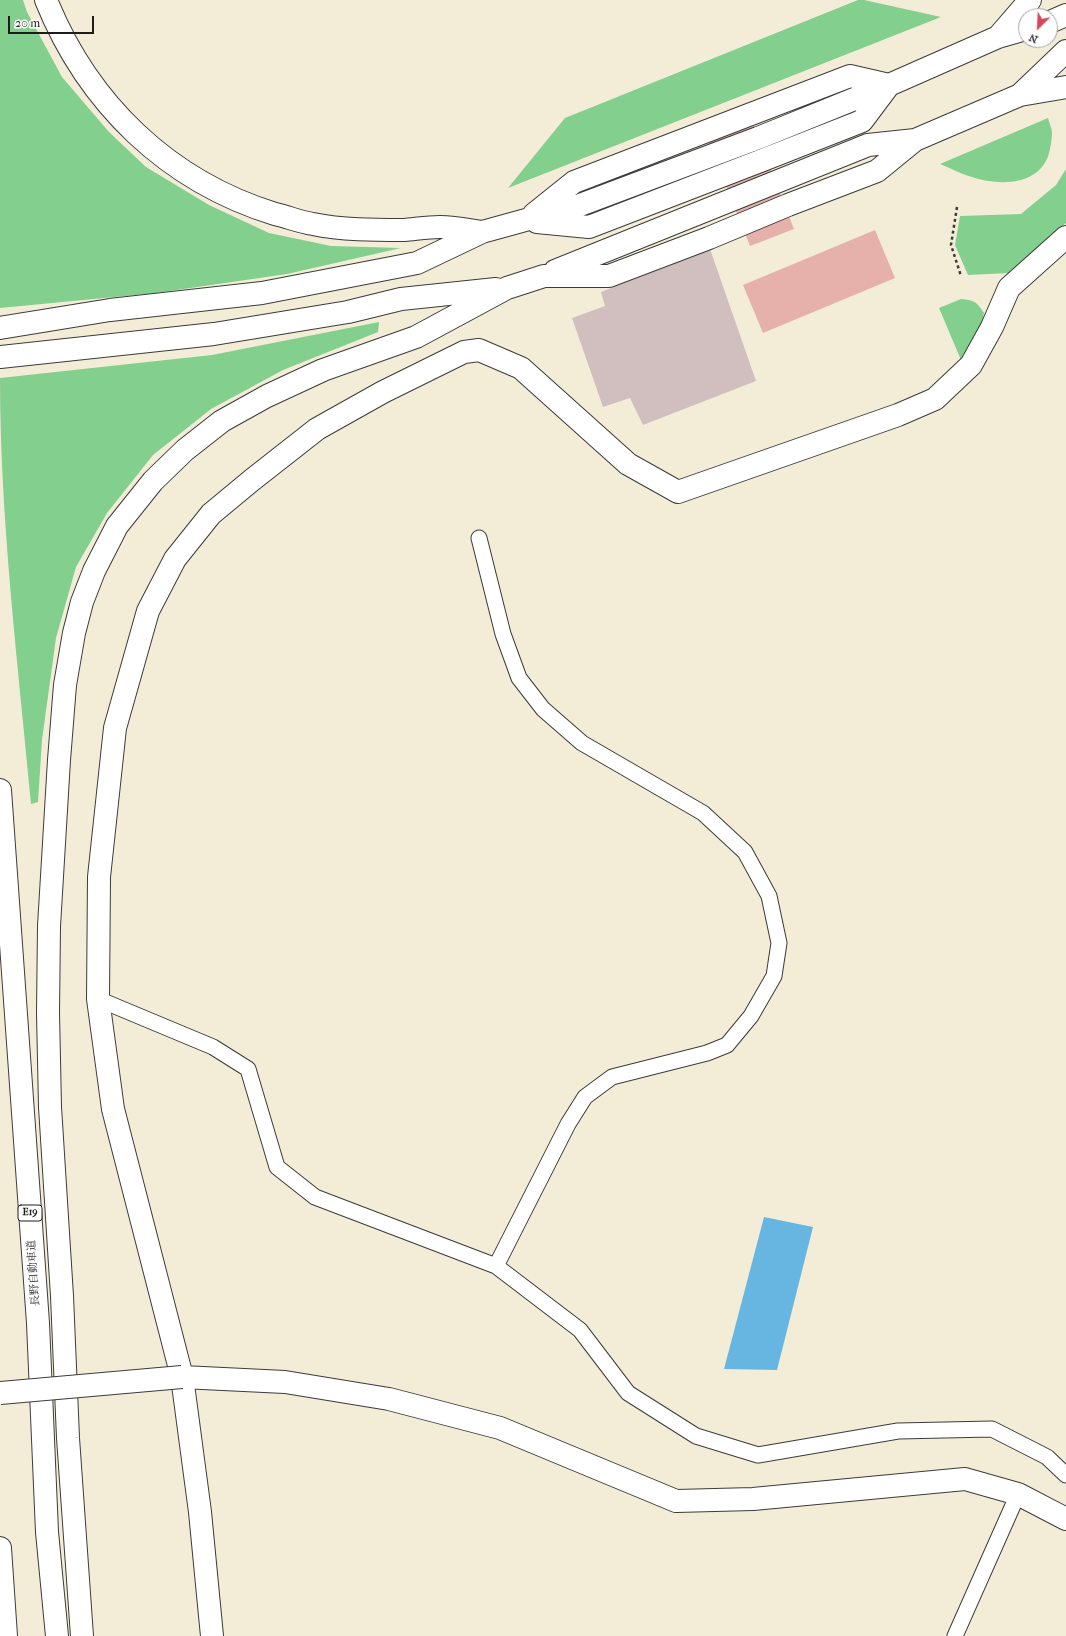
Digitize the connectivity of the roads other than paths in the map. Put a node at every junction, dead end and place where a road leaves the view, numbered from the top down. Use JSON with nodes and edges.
{"nodes":[{"id":1,"x":46,"y":0,"type":"edge"},
{"id":2,"x":1030,"y":0,"type":"edge"},
{"id":3,"x":1018,"y":31,"type":"edge"},
{"id":4,"x":998,"y":37,"type":"junction"},
{"id":5,"x":1066,"y":51,"type":"edge"},
{"id":6,"x":1066,"y":87,"type":"edge"},
{"id":7,"x":1020,"y":95,"type":"junction"},
{"id":8,"x":482,"y":232,"type":"junction"},
{"id":9,"x":1066,"y":237,"type":"edge"},
{"id":10,"x":507,"y":288,"type":"junction"},
{"id":11,"x":0,"y":328,"type":"edge"},
{"id":12,"x":0,"y":357,"type":"edge"},
{"id":13,"x":479,"y":538,"type":"dead end"},
{"id":14,"x":0,"y":790,"type":"edge"},
{"id":15,"x":98,"y":999,"type":"junction"},
{"id":16,"x":496,"y":1266,"type":"junction"},
{"id":17,"x":182,"y":1377,"type":"junction"},
{"id":18,"x":0,"y":1393,"type":"edge"},
{"id":19,"x":1066,"y":1475,"type":"edge"},
{"id":20,"x":1018,"y":1494,"type":"junction"},
{"id":21,"x":1066,"y":1519,"type":"edge"},
{"id":22,"x":0,"y":1548,"type":"edge"},
{"id":23,"x":6,"y":1636,"type":"edge"},
{"id":24,"x":57,"y":1636,"type":"edge"},
{"id":25,"x":82,"y":1636,"type":"edge"},
{"id":26,"x":212,"y":1636,"type":"edge"},
{"id":27,"x":955,"y":1636,"type":"edge"}],
"edges":[{"from":1,"to":8,"type":"main road"},
{"from":2,"to":4,"type":"main road"},
{"from":3,"to":4,"type":"main road"},
{"from":4,"to":8,"type":"main road"},
{"from":5,"to":7,"type":"main road"},
{"from":6,"to":7,"type":"main road"},
{"from":7,"to":10,"type":"main road"},
{"from":8,"to":11,"type":"main road"},
{"from":9,"to":15,"type":"main road"},
{"from":10,"to":12,"type":"main road"},
{"from":10,"to":25,"type":"main road"},
{"from":13,"to":16,"type":"lane"},
{"from":14,"to":24,"type":"main road","name":"長野自動車道","number":"E19"},
{"from":15,"to":16,"type":"lane"},
{"from":15,"to":17,"type":"main road"},
{"from":16,"to":19,"type":"lane"},
{"from":17,"to":18,"type":"main road","bridge":true},
{"from":17,"to":20,"type":"main road"},
{"from":17,"to":26,"type":"main road"},
{"from":20,"to":21,"type":"main road"},
{"from":20,"to":27,"type":"lane"},
{"from":22,"to":23,"type":"main road"}]}
